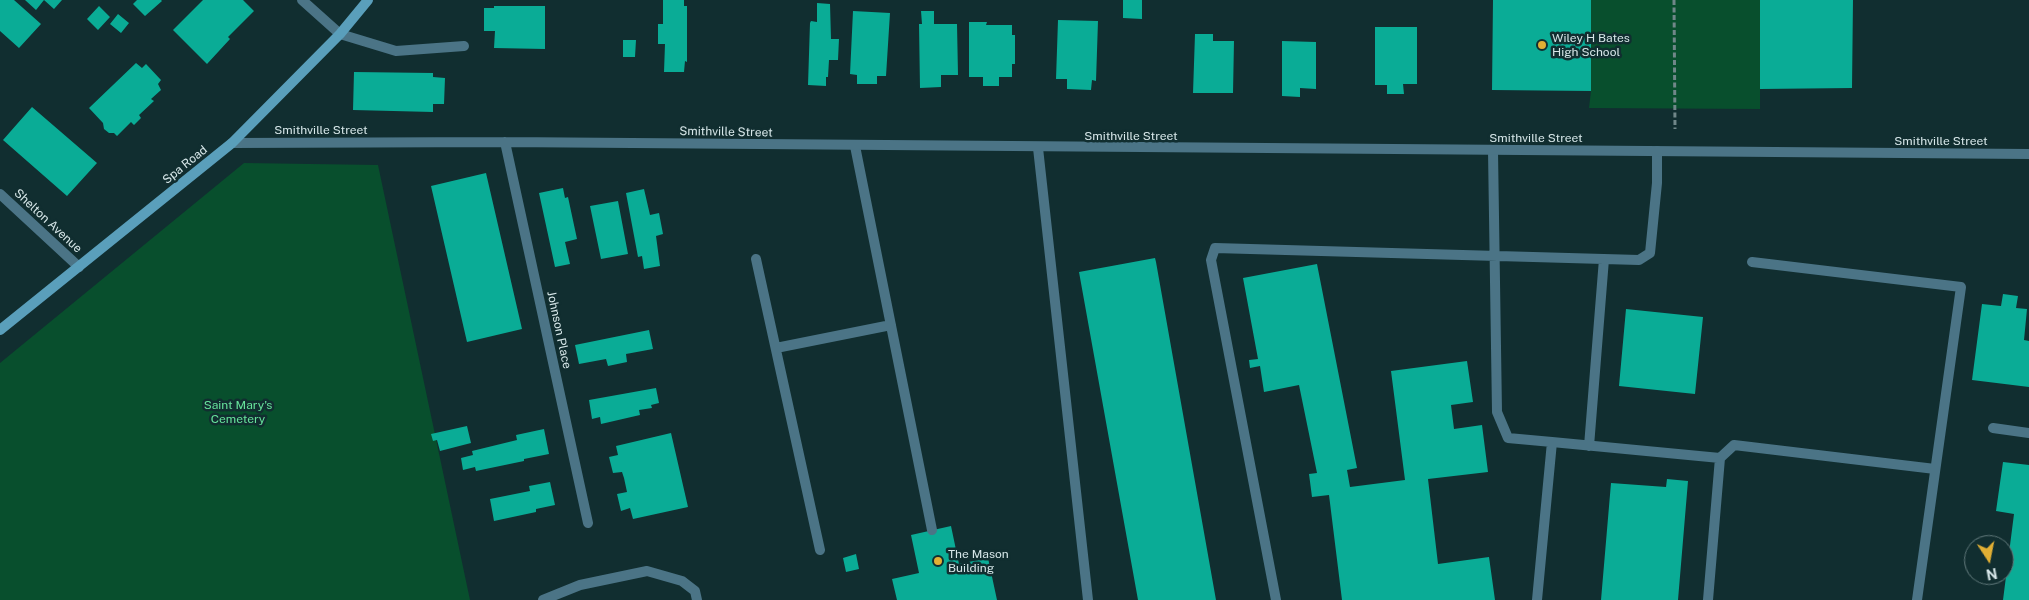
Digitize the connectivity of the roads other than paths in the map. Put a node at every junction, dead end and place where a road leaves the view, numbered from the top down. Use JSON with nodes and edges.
{"nodes":[{"id":1,"x":302,"y":0,"type":"edge"},
{"id":2,"x":368,"y":0,"type":"edge"},
{"id":3,"x":340,"y":34,"type":"junction"},
{"id":4,"x":464,"y":46,"type":"dead end"},
{"id":5,"x":505,"y":142,"type":"junction"},
{"id":6,"x":232,"y":143,"type":"junction"},
{"id":7,"x":855,"y":146,"type":"junction"},
{"id":8,"x":1038,"y":148,"type":"junction"},
{"id":9,"x":1657,"y":150,"type":"junction"},
{"id":10,"x":1493,"y":151,"type":"junction"},
{"id":11,"x":2029,"y":154,"type":"edge"},
{"id":12,"x":0,"y":194,"type":"edge"},
{"id":13,"x":1496,"y":256,"type":"junction"},
{"id":14,"x":756,"y":259,"type":"dead end"},
{"id":15,"x":1604,"y":259,"type":"junction"},
{"id":16,"x":1752,"y":262,"type":"dead end"},
{"id":17,"x":79,"y":267,"type":"junction"},
{"id":18,"x":891,"y":325,"type":"junction"},
{"id":19,"x":0,"y":330,"type":"edge"},
{"id":20,"x":776,"y":348,"type":"junction"},
{"id":21,"x":1993,"y":428,"type":"dead end"},
{"id":22,"x":2029,"y":434,"type":"edge"},
{"id":23,"x":1552,"y":442,"type":"junction"},
{"id":24,"x":1589,"y":446,"type":"junction"},
{"id":25,"x":1720,"y":458,"type":"junction"},
{"id":26,"x":1935,"y":469,"type":"junction"},
{"id":27,"x":588,"y":523,"type":"dead end"},
{"id":28,"x":932,"y":530,"type":"dead end"},
{"id":29,"x":820,"y":550,"type":"dead end"},
{"id":30,"x":543,"y":600,"type":"edge"},
{"id":31,"x":697,"y":600,"type":"edge"},
{"id":32,"x":1088,"y":600,"type":"edge"},
{"id":33,"x":1276,"y":600,"type":"edge"},
{"id":34,"x":1537,"y":600,"type":"edge"},
{"id":35,"x":1708,"y":600,"type":"edge"},
{"id":36,"x":1917,"y":600,"type":"edge"}],
"edges":[{"from":1,"to":3,"type":"street"},
{"from":2,"to":3,"type":"main road","name":"Spa Road"},
{"from":3,"to":4,"type":"street"},
{"from":3,"to":6,"type":"main road","name":"Spa Road"},
{"from":5,"to":6,"type":"street","name":"Smithville Street"},
{"from":5,"to":7,"type":"street","name":"Smithville Street"},
{"from":5,"to":27,"type":"street","name":"Johnson Place"},
{"from":6,"to":17,"type":"main road","name":"Spa Road"},
{"from":7,"to":8,"type":"street","name":"Smithville Street"},
{"from":7,"to":18,"type":"street"},
{"from":8,"to":10,"type":"street","name":"Smithville Street"},
{"from":8,"to":32,"type":"street"},
{"from":9,"to":10,"type":"street","name":"Smithville Street"},
{"from":9,"to":11,"type":"street","name":"Smithville Street"},
{"from":9,"to":15,"type":"street"},
{"from":10,"to":13,"type":"street"},
{"from":12,"to":17,"type":"street","name":"Shelton Avenue"},
{"from":13,"to":15,"type":"street"},
{"from":13,"to":23,"type":"street"},
{"from":13,"to":33,"type":"street"},
{"from":14,"to":20,"type":"street"},
{"from":15,"to":24,"type":"street"},
{"from":16,"to":26,"type":"street"},
{"from":17,"to":19,"type":"main road","name":"Spa Road"},
{"from":18,"to":20,"type":"street"},
{"from":18,"to":28,"type":"street"},
{"from":20,"to":29,"type":"street"},
{"from":21,"to":22,"type":"street"},
{"from":23,"to":24,"type":"street"},
{"from":23,"to":34,"type":"street"},
{"from":24,"to":25,"type":"street"},
{"from":25,"to":26,"type":"street"},
{"from":25,"to":35,"type":"street"},
{"from":26,"to":36,"type":"street"},
{"from":30,"to":31,"type":"street"}]}
